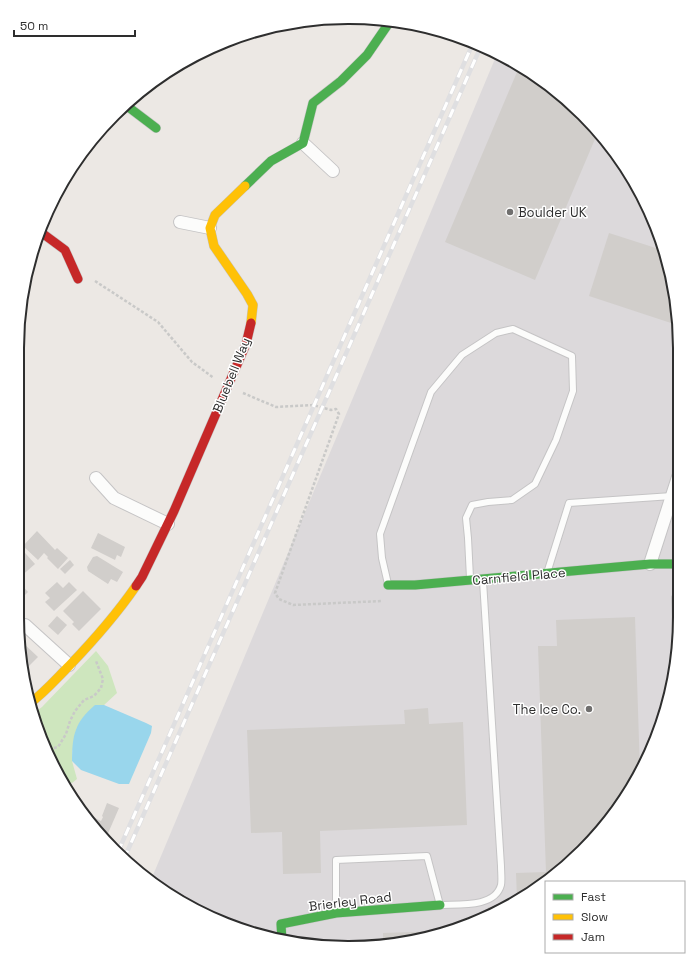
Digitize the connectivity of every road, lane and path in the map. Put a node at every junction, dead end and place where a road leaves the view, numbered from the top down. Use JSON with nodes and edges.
{"nodes":[{"id":1,"x":386,"y":26,"type":"edge"},
{"id":2,"x":131,"y":108,"type":"edge"},
{"id":3,"x":156,"y":128,"type":"dead end"},
{"id":4,"x":303,"y":143,"type":"junction"},
{"id":5,"x":332,"y":171,"type":"dead end"},
{"id":6,"x":180,"y":222,"type":"dead end"},
{"id":7,"x":210,"y":228,"type":"junction"},
{"id":8,"x":45,"y":235,"type":"edge"},
{"id":9,"x":78,"y":279,"type":"dead end"},
{"id":10,"x":94,"y":280,"type":"dead end"},
{"id":11,"x":227,"y":387,"type":"junction"},
{"id":12,"x":96,"y":478,"type":"dead end"},
{"id":13,"x":673,"y":493,"type":"edge"},
{"id":14,"x":672,"y":496,"type":"junction"},
{"id":15,"x":168,"y":524,"type":"junction"},
{"id":16,"x":650,"y":564,"type":"junction"},
{"id":17,"x":673,"y":564,"type":"edge"},
{"id":18,"x":547,"y":573,"type":"junction"},
{"id":19,"x":483,"y":579,"type":"junction"},
{"id":20,"x":470,"y":580,"type":"junction"},
{"id":21,"x":388,"y":585,"type":"joint"},
{"id":22,"x":389,"y":601,"type":"dead end"},
{"id":23,"x":25,"y":625,"type":"dead end"},
{"id":24,"x":88,"y":646,"type":"junction"},
{"id":25,"x":69,"y":665,"type":"junction"},
{"id":26,"x":35,"y":700,"type":"edge"},
{"id":27,"x":52,"y":748,"type":"edge"},
{"id":28,"x":440,"y":904,"type":"junction"},
{"id":29,"x":336,"y":913,"type":"junction"},
{"id":30,"x":282,"y":934,"type":"edge"}],
"edges":[{"from":1,"to":4,"type":"street"},
{"from":2,"to":3,"type":"street"},
{"from":4,"to":5,"type":"street"},
{"from":4,"to":7,"type":"street"},
{"from":6,"to":7,"type":"street"},
{"from":7,"to":11,"type":"street","name":"Bluebell Way"},
{"from":8,"to":9,"type":"street"},
{"from":10,"to":11,"type":"path"},
{"from":11,"to":15,"type":"street","name":"Bluebell Way"},
{"from":11,"to":22,"type":"path"},
{"from":12,"to":15,"type":"street"},
{"from":13,"to":14,"type":"street"},
{"from":14,"to":16,"type":"street"},
{"from":14,"to":18,"type":"lane"},
{"from":15,"to":24,"type":"street","name":"Bluebell Way"},
{"from":16,"to":17,"type":"street","name":"Carnfield Place"},
{"from":16,"to":18,"type":"street","name":"Carnfield Place"},
{"from":18,"to":19,"type":"street","name":"Carnfield Place"},
{"from":19,"to":20,"type":"street","name":"Carnfield Place"},
{"from":19,"to":28,"type":"lane"},
{"from":20,"to":21,"type":"street","name":"Carnfield Place"},
{"from":20,"to":21,"type":"lane"},
{"from":23,"to":25,"type":"street"},
{"from":24,"to":25,"type":"street","name":"Bluebell Way"},
{"from":24,"to":27,"type":"path"},
{"from":25,"to":26,"type":"street","name":"Bluebell Way"},
{"from":28,"to":29,"type":"street","name":"Brierley Road"},
{"from":28,"to":29,"type":"lane"},
{"from":29,"to":30,"type":"street","name":"Brierley Road"}]}
